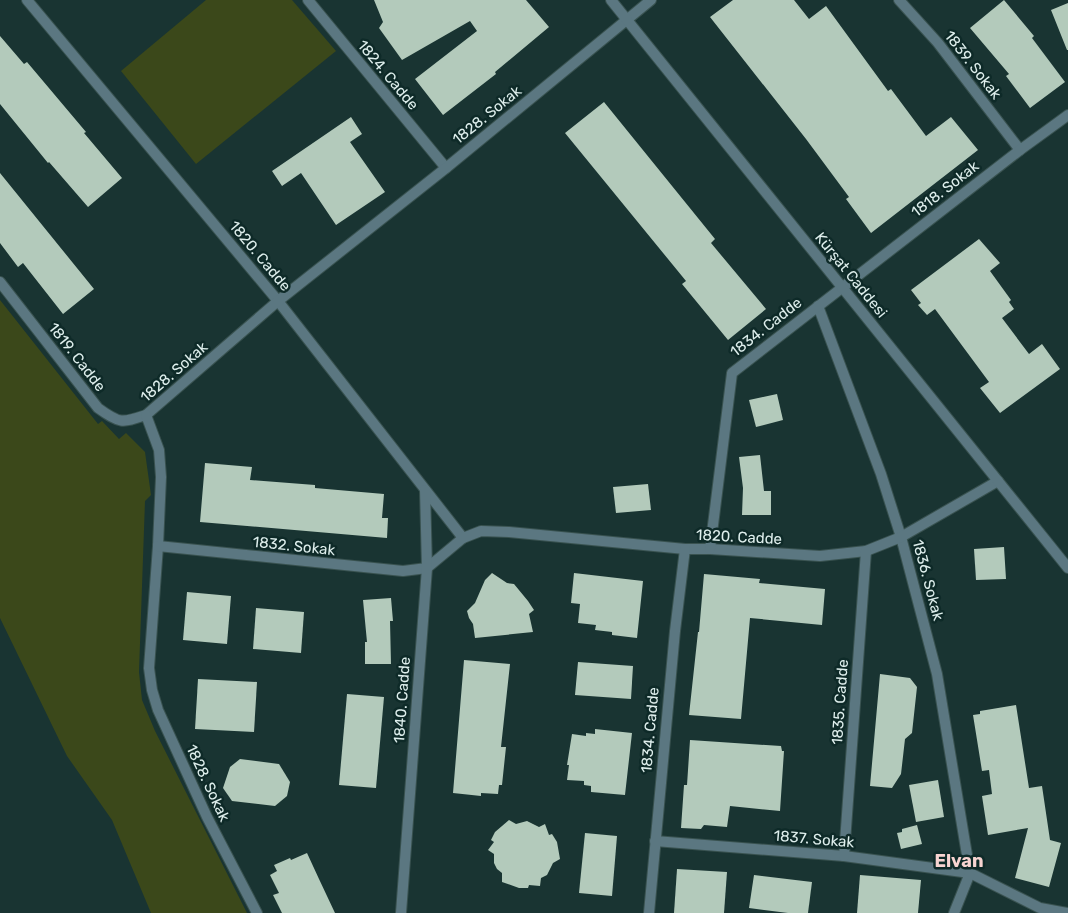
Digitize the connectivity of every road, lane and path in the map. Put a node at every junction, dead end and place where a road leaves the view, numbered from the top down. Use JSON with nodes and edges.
{"nodes":[{"id":1,"x":27,"y":0,"type":"edge"},
{"id":2,"x":308,"y":0,"type":"edge"},
{"id":3,"x":611,"y":0,"type":"edge"},
{"id":4,"x":651,"y":0,"type":"edge"},
{"id":5,"x":899,"y":0,"type":"edge"},
{"id":6,"x":627,"y":19,"type":"junction"},
{"id":7,"x":1068,"y":115,"type":"edge"},
{"id":8,"x":1020,"y":150,"type":"junction"},
{"id":9,"x":446,"y":168,"type":"junction"},
{"id":10,"x":0,"y":282,"type":"edge"},
{"id":11,"x":842,"y":289,"type":"junction"},
{"id":12,"x":278,"y":301,"type":"junction"},
{"id":13,"x":818,"y":306,"type":"junction"},
{"id":14,"x":146,"y":415,"type":"junction"},
{"id":15,"x":998,"y":481,"type":"junction"},
{"id":16,"x":425,"y":490,"type":"junction"},
{"id":17,"x":901,"y":537,"type":"junction"},
{"id":18,"x":463,"y":538,"type":"junction"},
{"id":19,"x":158,"y":546,"type":"junction"},
{"id":20,"x":685,"y":549,"type":"junction"},
{"id":21,"x":710,"y":549,"type":"junction"},
{"id":22,"x":866,"y":550,"type":"junction"},
{"id":23,"x":427,"y":568,"type":"junction"},
{"id":24,"x":1068,"y":568,"type":"edge"},
{"id":25,"x":655,"y":841,"type":"junction"},
{"id":26,"x":844,"y":856,"type":"junction"},
{"id":27,"x":970,"y":873,"type":"junction"},
{"id":28,"x":257,"y":913,"type":"edge"},
{"id":29,"x":401,"y":913,"type":"edge"},
{"id":30,"x":649,"y":913,"type":"edge"},
{"id":31,"x":954,"y":913,"type":"edge"},
{"id":32,"x":1067,"y":913,"type":"edge"}],
"edges":[{"from":1,"to":12,"type":"street","name":"1820. Cadde"},
{"from":2,"to":9,"type":"street","name":"1824. Cadde"},
{"from":3,"to":6,"type":"street","name":"Kürşat Caddesi"},
{"from":4,"to":6,"type":"street","name":"1828. Sokak"},
{"from":5,"to":8,"type":"street","name":"1839. Sokak"},
{"from":6,"to":9,"type":"street","name":"1828. Sokak"},
{"from":6,"to":11,"type":"street","name":"Kürşat Caddesi"},
{"from":7,"to":8,"type":"street","name":"1818. Sokak"},
{"from":8,"to":11,"type":"street","name":"1818. Sokak"},
{"from":9,"to":12,"type":"street","name":"1828. Sokak"},
{"from":10,"to":14,"type":"street","name":"1819. Cadde"},
{"from":11,"to":13,"type":"street","name":"1834. Cadde"},
{"from":11,"to":15,"type":"street","name":"Kürşat Caddesi"},
{"from":12,"to":14,"type":"street","name":"1828. Sokak"},
{"from":12,"to":16,"type":"street","name":"1820. Cadde"},
{"from":13,"to":17,"type":"street","name":"1836. Sokak"},
{"from":13,"to":21,"type":"street","name":"1834. Cadde"},
{"from":14,"to":19,"type":"street","name":"1828. Sokak"},
{"from":15,"to":17,"type":"street","name":"1820. Cadde"},
{"from":15,"to":24,"type":"street","name":"Kürşat Caddesi"},
{"from":16,"to":18,"type":"street","name":"1820. Cadde"},
{"from":16,"to":23,"type":"street","name":"1840. Cadde"},
{"from":17,"to":22,"type":"street","name":"1820. Cadde"},
{"from":17,"to":27,"type":"street","name":"1836. Sokak"},
{"from":18,"to":20,"type":"street","name":"1820. Cadde"},
{"from":18,"to":23,"type":"street","name":"1820. Cadde"},
{"from":19,"to":23,"type":"street","name":"1832. Sokak"},
{"from":19,"to":28,"type":"street","name":"1828. Sokak"},
{"from":20,"to":21,"type":"street","name":"1820. Cadde"},
{"from":20,"to":25,"type":"street","name":"1834. Cadde"},
{"from":21,"to":22,"type":"street","name":"1820. Cadde"},
{"from":22,"to":26,"type":"street","name":"1835. Cadde"},
{"from":23,"to":29,"type":"street","name":"1840. Cadde"},
{"from":25,"to":26,"type":"street","name":"1837. Sokak"},
{"from":25,"to":30,"type":"street","name":"1834. Cadde"},
{"from":26,"to":27,"type":"street","name":"1837. Sokak"},
{"from":27,"to":31,"type":"street"},
{"from":27,"to":32,"type":"street","name":"1837. Sokak"}]}
